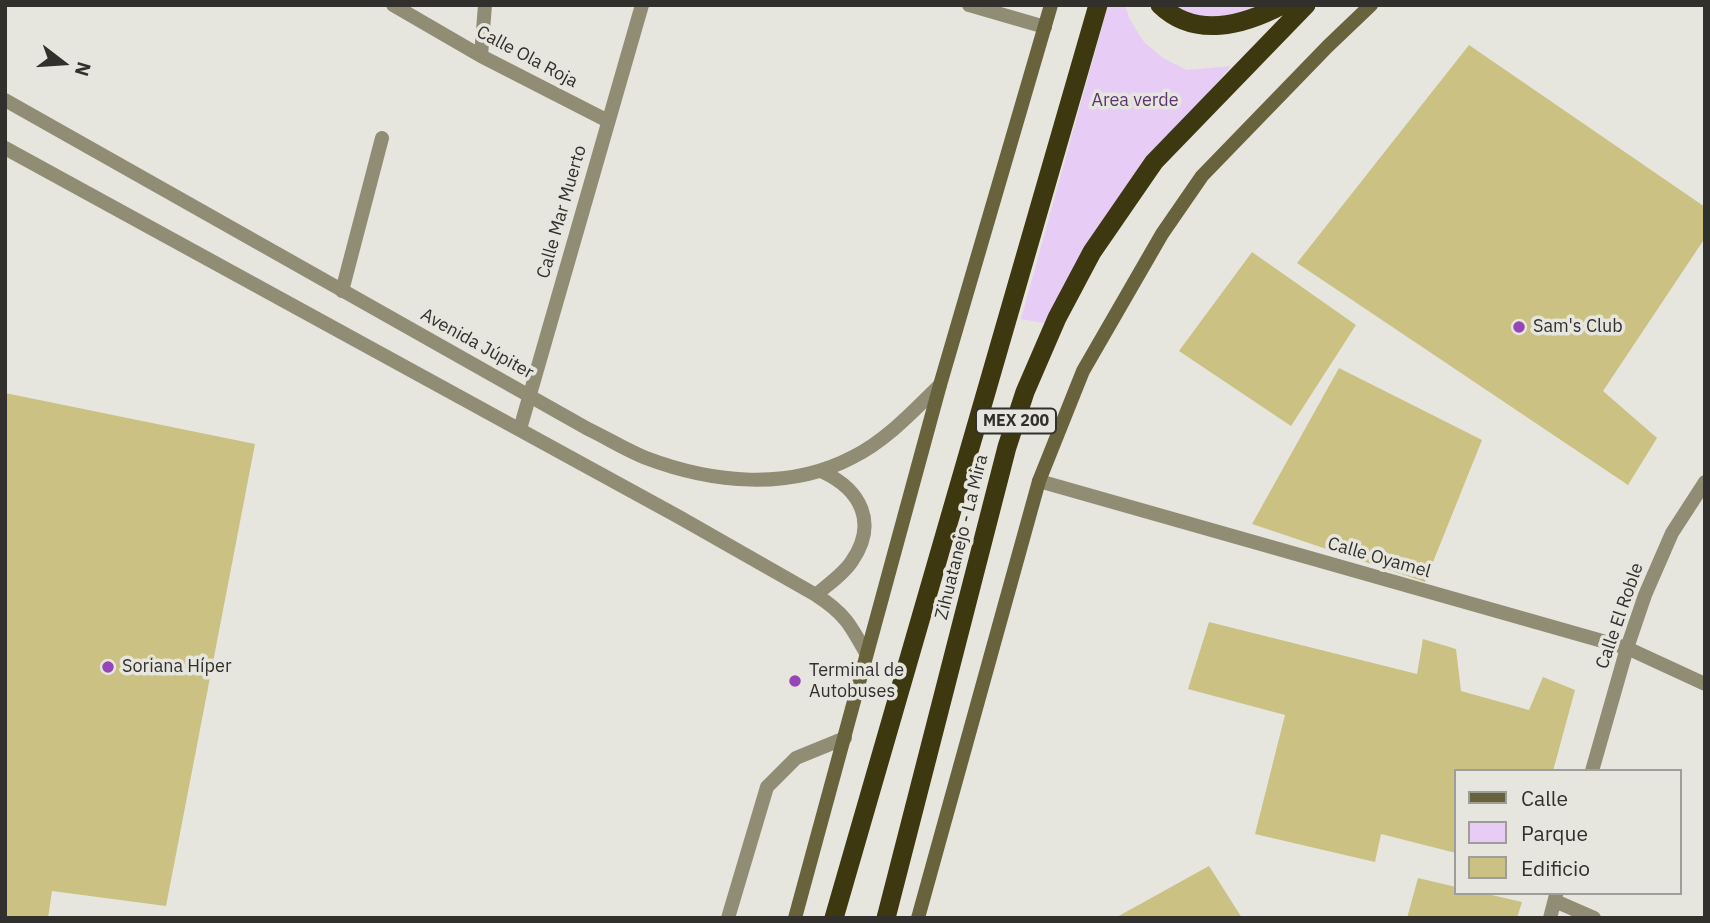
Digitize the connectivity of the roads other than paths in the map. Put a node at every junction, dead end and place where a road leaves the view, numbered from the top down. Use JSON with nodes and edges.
{"nodes":[{"id":1,"x":393,"y":5,"type":"edge"},
{"id":2,"x":485,"y":5,"type":"edge"},
{"id":3,"x":642,"y":5,"type":"edge"},
{"id":4,"x":970,"y":5,"type":"edge"},
{"id":5,"x":1051,"y":5,"type":"edge"},
{"id":6,"x":1098,"y":5,"type":"edge"},
{"id":7,"x":1160,"y":5,"type":"edge"},
{"id":8,"x":1282,"y":5,"type":"edge"},
{"id":9,"x":1306,"y":5,"type":"edge"},
{"id":10,"x":1371,"y":5,"type":"edge"},
{"id":11,"x":1045,"y":27,"type":"junction"},
{"id":12,"x":481,"y":56,"type":"junction"},
{"id":13,"x":5,"y":100,"type":"edge"},
{"id":14,"x":608,"y":121,"type":"junction"},
{"id":15,"x":382,"y":138,"type":"dead end"},
{"id":16,"x":5,"y":148,"type":"edge"},
{"id":17,"x":342,"y":291,"type":"junction"},
{"id":18,"x":940,"y":386,"type":"junction"},
{"id":19,"x":531,"y":396,"type":"junction"},
{"id":20,"x":520,"y":429,"type":"junction"},
{"id":21,"x":822,"y":472,"type":"junction"},
{"id":22,"x":1039,"y":481,"type":"junction"},
{"id":23,"x":1705,"y":482,"type":"edge"},
{"id":24,"x":816,"y":595,"type":"junction"},
{"id":25,"x":1627,"y":648,"type":"junction"},
{"id":26,"x":866,"y":653,"type":"junction"},
{"id":27,"x":1705,"y":684,"type":"edge"},
{"id":28,"x":845,"y":738,"type":"junction"},
{"id":29,"x":1593,"y":769,"type":"edge"},
{"id":30,"x":1556,"y":897,"type":"edge"},
{"id":31,"x":728,"y":918,"type":"edge"},
{"id":32,"x":794,"y":918,"type":"edge"},
{"id":33,"x":834,"y":918,"type":"edge"},
{"id":34,"x":886,"y":918,"type":"edge"},
{"id":35,"x":918,"y":918,"type":"edge"},
{"id":36,"x":1550,"y":918,"type":"edge"},
{"id":37,"x":1594,"y":918,"type":"edge"}],
"edges":[{"from":1,"to":12,"type":"street","name":"Calle Ola Roja"},
{"from":2,"to":12,"type":"street"},
{"from":3,"to":14,"type":"street","name":"Calle Mar Muerto"},
{"from":4,"to":11,"type":"street"},
{"from":5,"to":11,"type":"main road"},
{"from":6,"to":33,"type":"highway","name":"Zihuatanejo - La Mira","number":"MEX 200"},
{"from":7,"to":8,"type":"highway"},
{"from":9,"to":34,"type":"highway","name":"Zihuatanejo - La Mira","number":"MEX 200"},
{"from":10,"to":22,"type":"main road"},
{"from":11,"to":18,"type":"main road"},
{"from":12,"to":14,"type":"street","name":"Calle Ola Roja"},
{"from":13,"to":17,"type":"street","name":"Avenida Júpiter"},
{"from":14,"to":19,"type":"street","name":"Calle Mar Muerto"},
{"from":15,"to":17,"type":"street"},
{"from":16,"to":20,"type":"street"},
{"from":17,"to":19,"type":"street","name":"Avenida Júpiter"},
{"from":18,"to":21,"type":"street","name":"Avenida Júpiter"},
{"from":18,"to":26,"type":"main road"},
{"from":19,"to":20,"type":"street","name":"Calle Mar Muerto"},
{"from":19,"to":21,"type":"street","name":"Avenida Júpiter"},
{"from":20,"to":24,"type":"street"},
{"from":21,"to":24,"type":"street"},
{"from":22,"to":25,"type":"street","name":"Calle Oyamel"},
{"from":22,"to":35,"type":"main road"},
{"from":23,"to":25,"type":"street","name":"Calle El Roble"},
{"from":24,"to":26,"type":"street"},
{"from":25,"to":27,"type":"street","name":"Calle Oyamel"},
{"from":25,"to":29,"type":"street","name":"Calle El Roble"},
{"from":26,"to":28,"type":"main road"},
{"from":28,"to":31,"type":"street"},
{"from":28,"to":32,"type":"main road"},
{"from":30,"to":36,"type":"street"},
{"from":30,"to":37,"type":"street"}]}
